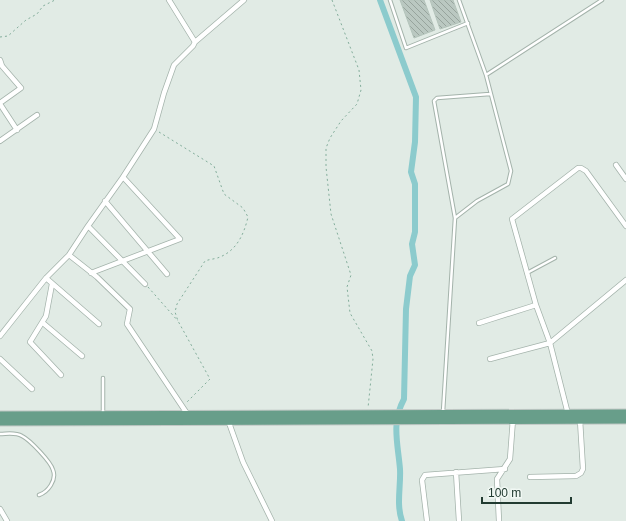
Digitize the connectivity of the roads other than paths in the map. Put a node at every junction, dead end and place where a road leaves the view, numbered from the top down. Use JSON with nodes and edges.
{"nodes":[{"id":1,"x":169,"y":0,"type":"edge"},
{"id":2,"x":244,"y":0,"type":"edge"},
{"id":3,"x":390,"y":0,"type":"edge"},
{"id":4,"x":459,"y":0,"type":"edge"},
{"id":5,"x":602,"y":0,"type":"edge"},
{"id":6,"x":468,"y":23,"type":"junction"},
{"id":7,"x":195,"y":42,"type":"junction"},
{"id":8,"x":0,"y":60,"type":"edge"},
{"id":9,"x":486,"y":75,"type":"junction"},
{"id":10,"x":490,"y":94,"type":"junction"},
{"id":11,"x":0,"y":104,"type":"edge"},
{"id":12,"x":37,"y":115,"type":"dead end"},
{"id":13,"x":17,"y":130,"type":"junction"},
{"id":14,"x":0,"y":141,"type":"edge"},
{"id":15,"x":616,"y":165,"type":"dead end"},
{"id":16,"x":123,"y":177,"type":"junction"},
{"id":17,"x":626,"y":179,"type":"edge"},
{"id":18,"x":105,"y":201,"type":"junction"},
{"id":19,"x":455,"y":218,"type":"junction"},
{"id":20,"x":88,"y":226,"type":"junction"},
{"id":21,"x":626,"y":226,"type":"edge"},
{"id":22,"x":147,"y":251,"type":"junction"},
{"id":23,"x":69,"y":255,"type":"junction"},
{"id":24,"x":555,"y":258,"type":"dead end"},
{"id":25,"x":122,"y":261,"type":"junction"},
{"id":26,"x":91,"y":273,"type":"junction"},
{"id":27,"x":527,"y":273,"type":"junction"},
{"id":28,"x":167,"y":274,"type":"dead end"},
{"id":29,"x":46,"y":278,"type":"junction"},
{"id":30,"x":626,"y":280,"type":"edge"},
{"id":31,"x":52,"y":284,"type":"junction"},
{"id":32,"x":145,"y":284,"type":"road end"},
{"id":33,"x":536,"y":305,"type":"junction"},
{"id":34,"x":43,"y":323,"type":"junction"},
{"id":35,"x":479,"y":323,"type":"dead end"},
{"id":36,"x":99,"y":324,"type":"dead end"},
{"id":37,"x":0,"y":336,"type":"edge"},
{"id":38,"x":550,"y":343,"type":"junction"},
{"id":39,"x":82,"y":356,"type":"dead end"},
{"id":40,"x":0,"y":359,"type":"edge"},
{"id":41,"x":490,"y":359,"type":"dead end"},
{"id":42,"x":61,"y":375,"type":"dead end"},
{"id":43,"x":103,"y":378,"type":"dead end"},
{"id":44,"x":32,"y":389,"type":"dead end"},
{"id":45,"x":443,"y":413,"type":"junction"},
{"id":46,"x":626,"y":413,"type":"edge"},
{"id":47,"x":0,"y":415,"type":"edge"},
{"id":48,"x":102,"y":415,"type":"junction"},
{"id":49,"x":227,"y":417,"type":"junction"},
{"id":50,"x":569,"y":417,"type":"junction"},
{"id":51,"x":188,"y":418,"type":"junction"},
{"id":52,"x":378,"y":418,"type":"junction"},
{"id":53,"x":411,"y":418,"type":"junction"},
{"id":54,"x":513,"y":418,"type":"junction"},
{"id":55,"x":580,"y":420,"type":"junction"},
{"id":56,"x":626,"y":420,"type":"edge"},
{"id":57,"x":0,"y":422,"type":"edge"},
{"id":58,"x":443,"y":422,"type":"junction"},
{"id":59,"x":0,"y":434,"type":"edge"},
{"id":60,"x":505,"y":469,"type":"junction"},
{"id":61,"x":456,"y":472,"type":"junction"},
{"id":62,"x":530,"y":477,"type":"dead end"},
{"id":63,"x":39,"y":494,"type":"dead end"},
{"id":64,"x":0,"y":509,"type":"edge"},
{"id":65,"x":7,"y":521,"type":"edge"},
{"id":66,"x":272,"y":521,"type":"edge"},
{"id":67,"x":426,"y":521,"type":"edge"},
{"id":68,"x":459,"y":521,"type":"edge"},
{"id":69,"x":500,"y":521,"type":"edge"}],
"edges":[{"from":1,"to":7,"type":"street"},
{"from":2,"to":7,"type":"street"},
{"from":3,"to":6,"type":"lane"},
{"from":4,"to":6,"type":"lane"},
{"from":5,"to":9,"type":"lane"},
{"from":6,"to":9,"type":"lane"},
{"from":7,"to":16,"type":"street"},
{"from":8,"to":11,"type":"street"},
{"from":9,"to":10,"type":"lane"},
{"from":10,"to":19,"type":"lane"},
{"from":10,"to":19,"type":"lane"},
{"from":11,"to":13,"type":"street"},
{"from":12,"to":13,"type":"street"},
{"from":13,"to":14,"type":"street"},
{"from":15,"to":17,"type":"street"},
{"from":16,"to":18,"type":"street"},
{"from":16,"to":22,"type":"street"},
{"from":18,"to":20,"type":"street"},
{"from":18,"to":22,"type":"street"},
{"from":19,"to":45,"type":"lane"},
{"from":20,"to":23,"type":"street"},
{"from":20,"to":25,"type":"street"},
{"from":21,"to":27,"type":"street"},
{"from":22,"to":25,"type":"street"},
{"from":22,"to":28,"type":"street"},
{"from":23,"to":26,"type":"street"},
{"from":23,"to":29,"type":"street"},
{"from":24,"to":27,"type":"lane"},
{"from":25,"to":26,"type":"street"},
{"from":25,"to":32,"type":"street"},
{"from":26,"to":51,"type":"street"},
{"from":27,"to":33,"type":"street"},
{"from":29,"to":31,"type":"street"},
{"from":29,"to":37,"type":"street"},
{"from":30,"to":38,"type":"street"},
{"from":31,"to":34,"type":"street"},
{"from":31,"to":36,"type":"street"},
{"from":33,"to":35,"type":"street"},
{"from":33,"to":38,"type":"street"},
{"from":34,"to":39,"type":"street"},
{"from":34,"to":42,"type":"street"},
{"from":38,"to":41,"type":"street"},
{"from":38,"to":50,"type":"street"},
{"from":40,"to":44,"type":"street"},
{"from":43,"to":48,"type":"lane"},
{"from":45,"to":53,"type":"main road"},
{"from":45,"to":54,"type":"main road"},
{"from":45,"to":58,"type":"lane"},
{"from":46,"to":50,"type":"main road"},
{"from":47,"to":48,"type":"main road"},
{"from":48,"to":51,"type":"main road"},
{"from":49,"to":51,"type":"main road"},
{"from":49,"to":52,"type":"main road"},
{"from":49,"to":52,"type":"main road"},
{"from":49,"to":66,"type":"street"},
{"from":50,"to":54,"type":"main road"},
{"from":50,"to":55,"type":"main road"},
{"from":51,"to":57,"type":"main road"},
{"from":52,"to":53,"type":"main road"},
{"from":53,"to":58,"type":"main road"},
{"from":54,"to":58,"type":"main road"},
{"from":54,"to":60,"type":"street"},
{"from":55,"to":56,"type":"main road"},
{"from":55,"to":62,"type":"street"},
{"from":59,"to":63,"type":"lane"},
{"from":60,"to":61,"type":"street"},
{"from":60,"to":69,"type":"street"},
{"from":61,"to":67,"type":"street"},
{"from":61,"to":68,"type":"street"},
{"from":64,"to":65,"type":"street"}]}
